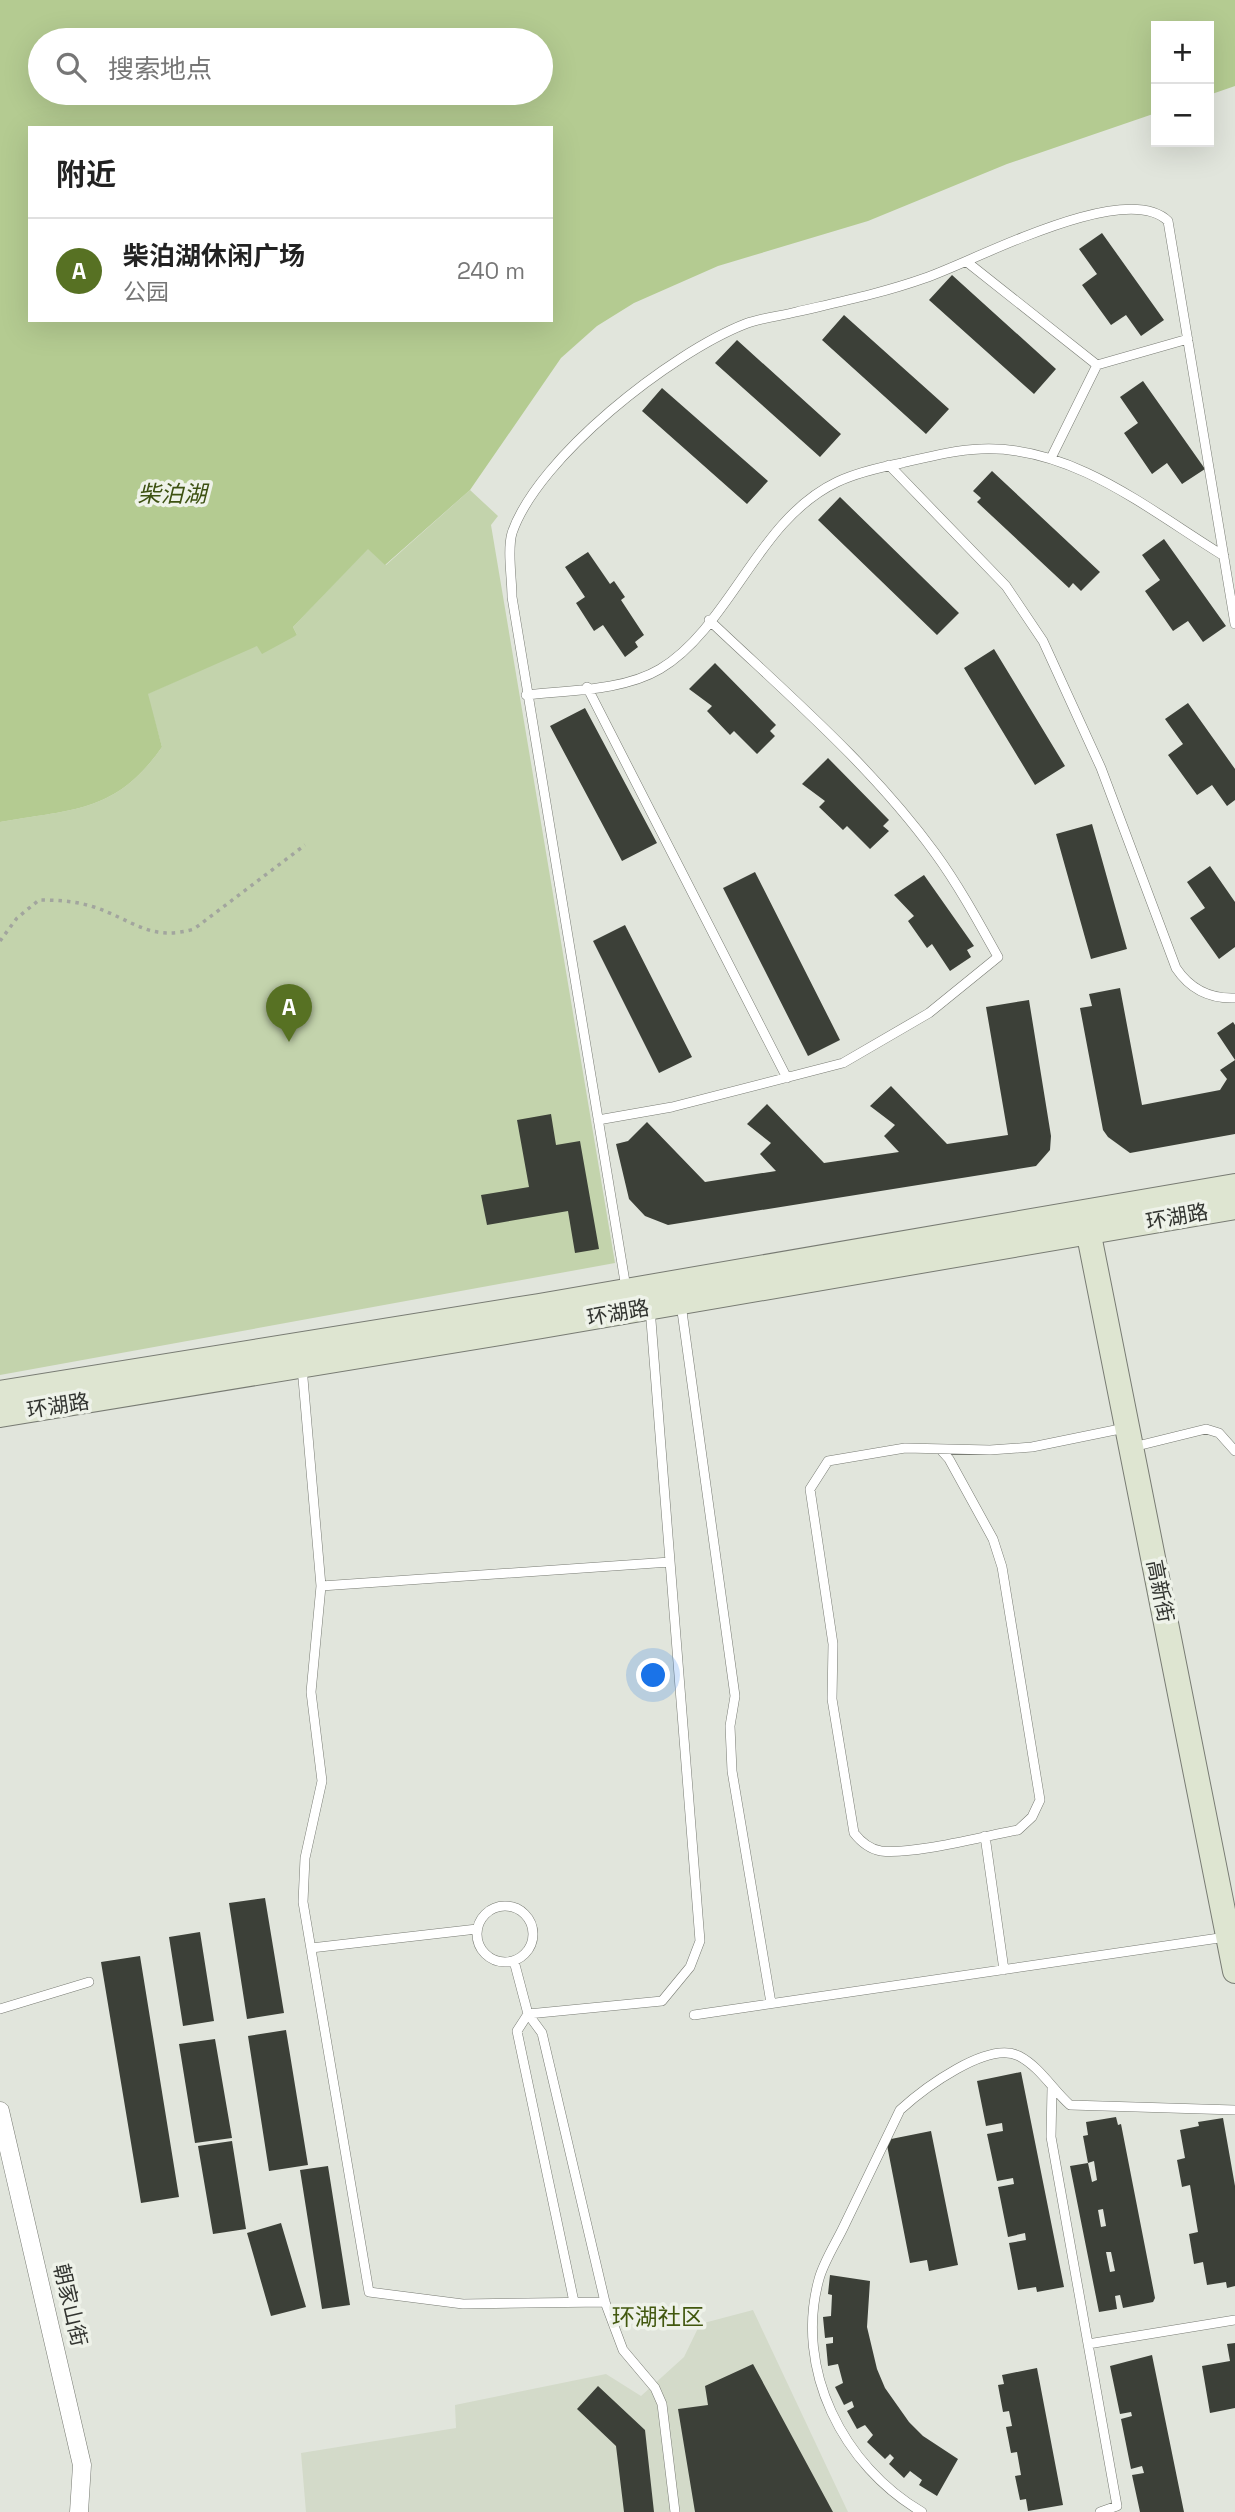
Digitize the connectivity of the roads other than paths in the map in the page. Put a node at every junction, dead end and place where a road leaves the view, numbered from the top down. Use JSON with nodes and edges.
{"nodes":[{"id":1,"x":967,"y":262,"type":"junction"},
{"id":2,"x":1188,"y":338,"type":"junction"},
{"id":3,"x":1097,"y":365,"type":"junction"},
{"id":4,"x":1051,"y":458,"type":"junction"},
{"id":5,"x":889,"y":465,"type":"junction"},
{"id":6,"x":1224,"y":556,"type":"junction"},
{"id":7,"x":709,"y":620,"type":"junction"},
{"id":8,"x":1235,"y":624,"type":"edge"},
{"id":9,"x":587,"y":687,"type":"junction"},
{"id":10,"x":526,"y":695,"type":"junction"},
{"id":11,"x":1235,"y":998,"type":"edge"},
{"id":12,"x":787,"y":1078,"type":"junction"},
{"id":13,"x":598,"y":1120,"type":"junction"},
{"id":14,"x":1235,"y":1186,"type":"edge"},
{"id":15,"x":1235,"y":1207,"type":"edge"},
{"id":16,"x":1086,"y":1222,"type":"junction"},
{"id":17,"x":642,"y":1295,"type":"junction"},
{"id":18,"x":681,"y":1302,"type":"junction"},
{"id":19,"x":302,"y":1366,"type":"junction"},
{"id":20,"x":0,"y":1393,"type":"edge"},
{"id":21,"x":0,"y":1415,"type":"edge"},
{"id":22,"x":1129,"y":1438,"type":"junction"},
{"id":23,"x":940,"y":1449,"type":"junction"},
{"id":24,"x":1235,"y":1451,"type":"edge"},
{"id":25,"x":670,"y":1562,"type":"junction"},
{"id":26,"x":321,"y":1586,"type":"junction"},
{"id":27,"x":985,"y":1836,"type":"junction"},
{"id":28,"x":477,"y":1929,"type":"junction"},
{"id":29,"x":1228,"y":1937,"type":"junction"},
{"id":30,"x":311,"y":1948,"type":"junction"},
{"id":31,"x":514,"y":1961,"type":"junction"},
{"id":32,"x":1004,"y":1970,"type":"junction"},
{"id":33,"x":1235,"y":1972,"type":"edge"},
{"id":34,"x":89,"y":1982,"type":"dead end"},
{"id":35,"x":771,"y":2003,"type":"junction"},
{"id":36,"x":0,"y":2009,"type":"edge"},
{"id":37,"x":528,"y":2014,"type":"junction"},
{"id":38,"x":694,"y":2015,"type":"dead end"},
{"id":39,"x":1052,"y":2088,"type":"junction"},
{"id":40,"x":0,"y":2110,"type":"edge"},
{"id":41,"x":1235,"y":2110,"type":"edge"},
{"id":42,"x":574,"y":2302,"type":"junction"},
{"id":43,"x":605,"y":2302,"type":"junction"},
{"id":44,"x":1235,"y":2320,"type":"edge"},
{"id":45,"x":1088,"y":2344,"type":"junction"},
{"id":46,"x":79,"y":2512,"type":"edge"},
{"id":47,"x":675,"y":2512,"type":"edge"},
{"id":48,"x":922,"y":2512,"type":"edge"},
{"id":49,"x":1100,"y":2512,"type":"edge"}],
"edges":[{"from":1,"to":2,"type":"lane"},
{"from":1,"to":3,"type":"lane"},
{"from":1,"to":10,"type":"lane"},
{"from":2,"to":3,"type":"lane"},
{"from":2,"to":6,"type":"lane"},
{"from":3,"to":4,"type":"lane"},
{"from":4,"to":5,"type":"lane"},
{"from":4,"to":6,"type":"lane"},
{"from":5,"to":7,"type":"lane"},
{"from":5,"to":11,"type":"lane"},
{"from":6,"to":8,"type":"lane"},
{"from":7,"to":9,"type":"lane"},
{"from":7,"to":12,"type":"lane"},
{"from":9,"to":10,"type":"lane"},
{"from":9,"to":12,"type":"lane"},
{"from":10,"to":13,"type":"lane"},
{"from":12,"to":13,"type":"lane"},
{"from":13,"to":17,"type":"lane"},
{"from":14,"to":16,"type":"street","name":"环湖路"},
{"from":15,"to":16,"type":"street","name":"环湖路"},
{"from":16,"to":17,"type":"street","name":"环湖路"},
{"from":16,"to":18,"type":"street","name":"环湖路"},
{"from":16,"to":22,"type":"street","name":"高新街"},
{"from":17,"to":18,"type":"street","name":"环湖路"},
{"from":17,"to":19,"type":"street","name":"环湖路"},
{"from":17,"to":20,"type":"street","name":"环湖路"},
{"from":17,"to":25,"type":"lane"},
{"from":18,"to":35,"type":"lane"},
{"from":19,"to":21,"type":"street","name":"环湖路"},
{"from":19,"to":26,"type":"lane"},
{"from":22,"to":23,"type":"lane"},
{"from":22,"to":24,"type":"lane"},
{"from":22,"to":29,"type":"street","name":"高新街"},
{"from":23,"to":27,"type":"lane"},
{"from":23,"to":27,"type":"lane"},
{"from":25,"to":26,"type":"lane"},
{"from":25,"to":37,"type":"lane"},
{"from":26,"to":30,"type":"lane"},
{"from":27,"to":32,"type":"lane"},
{"from":28,"to":30,"type":"lane"},
{"from":28,"to":31,"type":"lane"},
{"from":28,"to":31,"type":"lane"},
{"from":29,"to":32,"type":"lane"},
{"from":29,"to":33,"type":"street","name":"高新街"},
{"from":30,"to":42,"type":"lane"},
{"from":31,"to":37,"type":"lane"},
{"from":32,"to":35,"type":"lane"},
{"from":34,"to":36,"type":"lane"},
{"from":35,"to":38,"type":"lane"},
{"from":37,"to":42,"type":"lane"},
{"from":37,"to":43,"type":"lane"},
{"from":39,"to":41,"type":"lane"},
{"from":39,"to":45,"type":"lane"},
{"from":39,"to":48,"type":"lane"},
{"from":40,"to":46,"type":"street","name":"朝家山街"},
{"from":42,"to":43,"type":"lane"},
{"from":43,"to":47,"type":"lane"},
{"from":44,"to":45,"type":"lane"},
{"from":45,"to":49,"type":"lane"}]}
